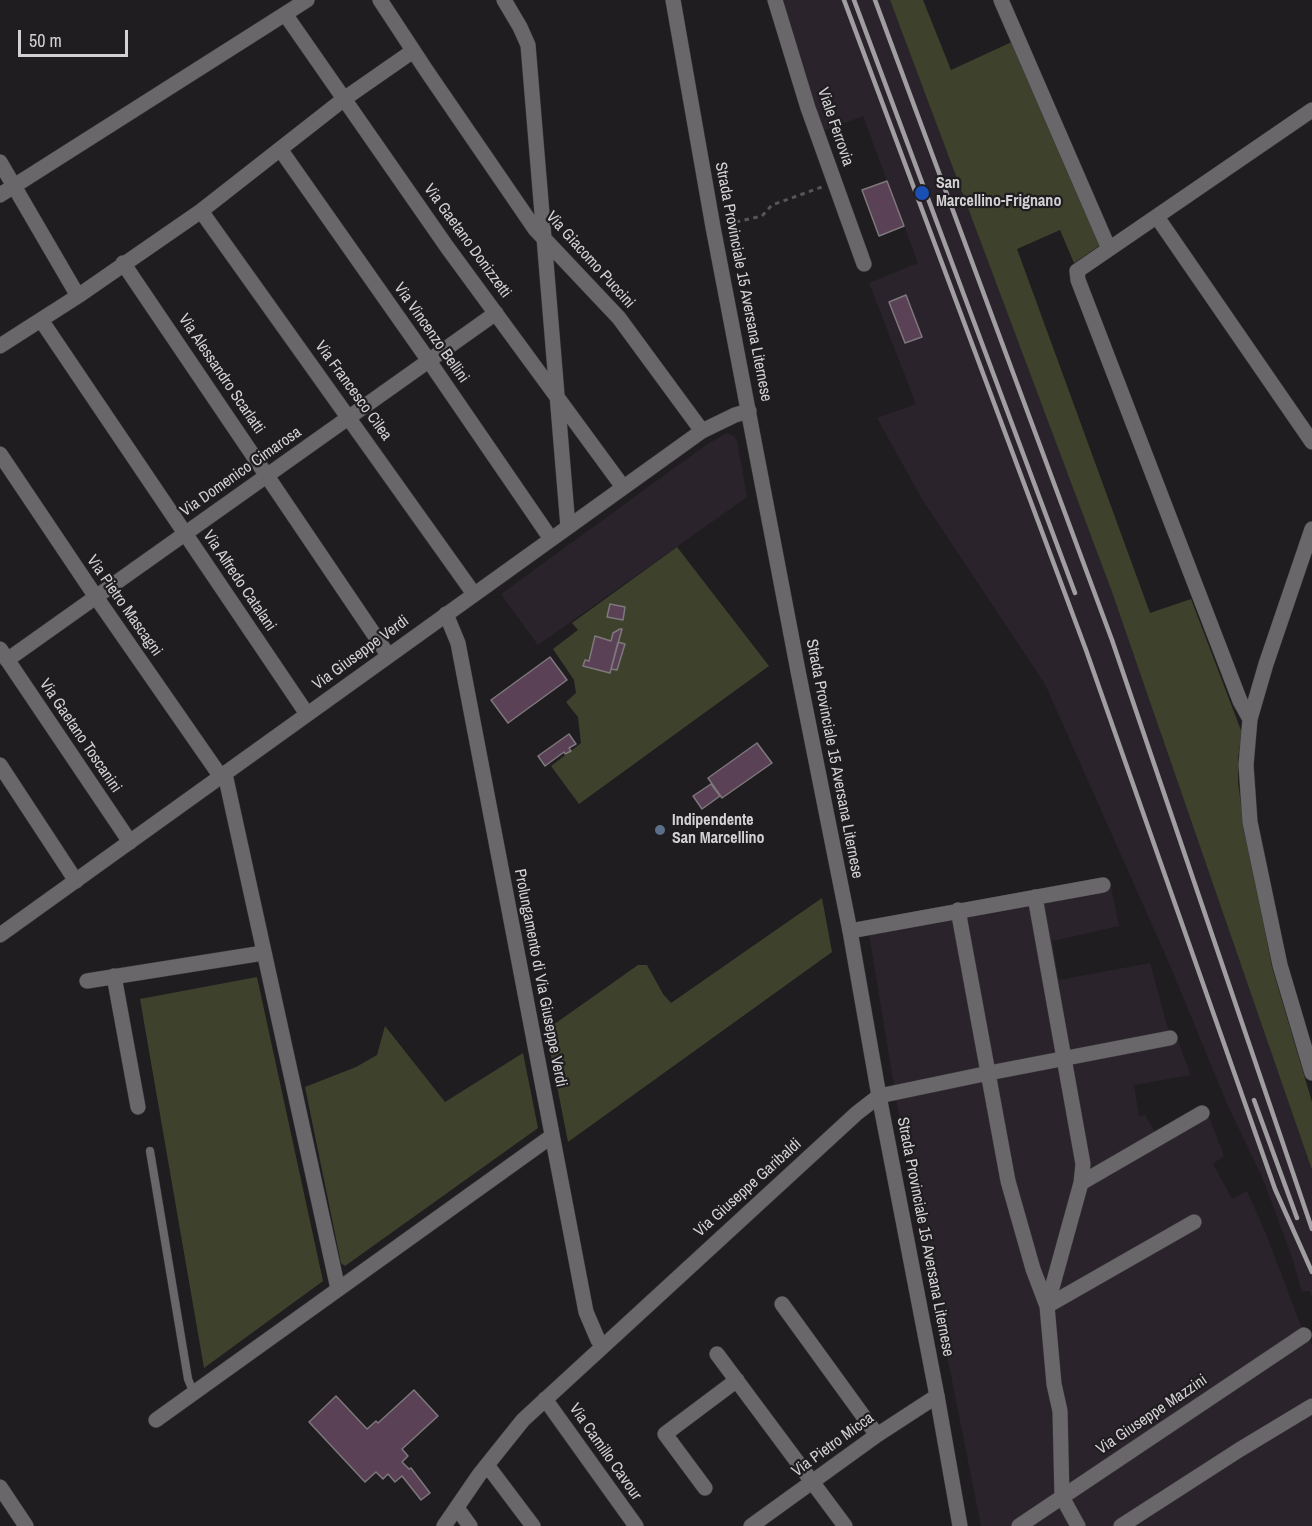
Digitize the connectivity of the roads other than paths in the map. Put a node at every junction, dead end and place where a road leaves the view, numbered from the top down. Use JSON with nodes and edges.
{"nodes":[{"id":1,"x":307,"y":0,"type":"edge"},
{"id":2,"x":380,"y":0,"type":"edge"},
{"id":3,"x":504,"y":0,"type":"edge"},
{"id":4,"x":673,"y":0,"type":"edge"},
{"id":5,"x":775,"y":0,"type":"edge"},
{"id":6,"x":1001,"y":0,"type":"edge"},
{"id":7,"x":285,"y":14,"type":"junction"},
{"id":8,"x":413,"y":51,"type":"junction"},
{"id":9,"x":344,"y":99,"type":"junction"},
{"id":10,"x":1312,"y":110,"type":"edge"},
{"id":11,"x":280,"y":149,"type":"junction"},
{"id":12,"x":0,"y":162,"type":"edge"},
{"id":13,"x":14,"y":187,"type":"junction"},
{"id":14,"x":0,"y":195,"type":"edge"},
{"id":15,"x":201,"y":211,"type":"junction"},
{"id":16,"x":1157,"y":218,"type":"junction"},
{"id":17,"x":545,"y":240,"type":"junction"},
{"id":18,"x":1109,"y":249,"type":"junction"},
{"id":19,"x":123,"y":263,"type":"junction"},
{"id":20,"x":864,"y":264,"type":"dead end"},
{"id":21,"x":78,"y":296,"type":"junction"},
{"id":22,"x":496,"y":313,"type":"junction"},
{"id":23,"x":40,"y":320,"type":"junction"},
{"id":24,"x":0,"y":346,"type":"edge"},
{"id":25,"x":429,"y":361,"type":"junction"},
{"id":26,"x":557,"y":397,"type":"junction"},
{"id":27,"x":749,"y":411,"type":"junction"},
{"id":28,"x":350,"y":417,"type":"junction"},
{"id":29,"x":702,"y":431,"type":"junction"},
{"id":30,"x":1312,"y":442,"type":"edge"},
{"id":31,"x":0,"y":454,"type":"edge"},
{"id":32,"x":267,"y":476,"type":"junction"},
{"id":33,"x":623,"y":487,"type":"junction"},
{"id":34,"x":568,"y":527,"type":"junction"},
{"id":35,"x":1312,"y":529,"type":"edge"},
{"id":36,"x":185,"y":534,"type":"junction"},
{"id":37,"x":551,"y":539,"type":"junction"},
{"id":38,"x":474,"y":594,"type":"junction"},
{"id":39,"x":96,"y":597,"type":"junction"},
{"id":40,"x":446,"y":614,"type":"junction"},
{"id":41,"x":4,"y":655,"type":"edge"},
{"id":42,"x":388,"y":655,"type":"junction"},
{"id":43,"x":307,"y":714,"type":"junction"},
{"id":44,"x":1250,"y":719,"type":"junction"},
{"id":45,"x":1,"y":768,"type":"edge"},
{"id":46,"x":223,"y":775,"type":"junction"},
{"id":47,"x":130,"y":842,"type":"junction"},
{"id":48,"x":76,"y":881,"type":"junction"},
{"id":49,"x":1103,"y":885,"type":"dead end"},
{"id":50,"x":1035,"y":897,"type":"junction"},
{"id":51,"x":958,"y":910,"type":"junction"},
{"id":52,"x":850,"y":931,"type":"junction"},
{"id":53,"x":0,"y":935,"type":"edge"},
{"id":54,"x":263,"y":953,"type":"junction"},
{"id":55,"x":114,"y":976,"type":"junction"},
{"id":56,"x":87,"y":981,"type":"dead end"},
{"id":57,"x":1170,"y":1038,"type":"dead end"},
{"id":58,"x":1066,"y":1059,"type":"junction"},
{"id":59,"x":989,"y":1072,"type":"junction"},
{"id":60,"x":1312,"y":1072,"type":"edge"},
{"id":61,"x":879,"y":1096,"type":"junction"},
{"id":62,"x":138,"y":1107,"type":"dead end"},
{"id":63,"x":1202,"y":1113,"type":"dead end"},
{"id":64,"x":552,"y":1136,"type":"junction"},
{"id":65,"x":150,"y":1151,"type":"dead end"},
{"id":66,"x":1081,"y":1183,"type":"junction"},
{"id":67,"x":1194,"y":1222,"type":"dead end"},
{"id":68,"x":338,"y":1289,"type":"junction"},
{"id":69,"x":782,"y":1304,"type":"dead end"},
{"id":70,"x":1047,"y":1306,"type":"junction"},
{"id":71,"x":1304,"y":1335,"type":"dead end"},
{"id":72,"x":603,"y":1346,"type":"junction"},
{"id":73,"x":717,"y":1354,"type":"dead end"},
{"id":74,"x":736,"y":1380,"type":"junction"},
{"id":75,"x":193,"y":1391,"type":"junction"},
{"id":76,"x":937,"y":1396,"type":"junction"},
{"id":77,"x":545,"y":1399,"type":"junction"},
{"id":78,"x":1312,"y":1406,"type":"edge"},
{"id":79,"x":156,"y":1420,"type":"dead end"},
{"id":80,"x":877,"y":1436,"type":"junction"},
{"id":81,"x":487,"y":1465,"type":"junction"},
{"id":82,"x":813,"y":1482,"type":"junction"},
{"id":83,"x":0,"y":1487,"type":"edge"},
{"id":84,"x":705,"y":1488,"type":"dead end"},
{"id":85,"x":1062,"y":1497,"type":"junction"},
{"id":86,"x":457,"y":1508,"type":"junction"},
{"id":87,"x":26,"y":1526,"type":"edge"},
{"id":88,"x":444,"y":1526,"type":"edge"},
{"id":89,"x":470,"y":1526,"type":"edge"},
{"id":90,"x":533,"y":1526,"type":"edge"},
{"id":91,"x":636,"y":1526,"type":"edge"},
{"id":92,"x":751,"y":1526,"type":"edge"},
{"id":93,"x":845,"y":1526,"type":"edge"},
{"id":94,"x":960,"y":1526,"type":"edge"},
{"id":95,"x":1019,"y":1526,"type":"edge"},
{"id":96,"x":1078,"y":1526,"type":"edge"},
{"id":97,"x":1121,"y":1526,"type":"edge"}],
"edges":[{"from":1,"to":7,"type":"street"},
{"from":2,"to":8,"type":"street","name":"Via Giacomo Puccini"},
{"from":3,"to":17,"type":"street"},
{"from":4,"to":27,"type":"street","name":"Strada Provinciale 15 Aversana Liternese"},
{"from":5,"to":20,"type":"street","name":"Viale Ferrovia"},
{"from":6,"to":18,"type":"street"},
{"from":7,"to":9,"type":"street","name":"Via Gaetano Donizzetti"},
{"from":7,"to":13,"type":"street"},
{"from":8,"to":9,"type":"street"},
{"from":8,"to":17,"type":"street","name":"Via Giacomo Puccini"},
{"from":9,"to":11,"type":"street"},
{"from":9,"to":22,"type":"street","name":"Via Gaetano Donizzetti"},
{"from":10,"to":16,"type":"street"},
{"from":11,"to":15,"type":"street"},
{"from":11,"to":25,"type":"street","name":"Via Vincenzo Bellini"},
{"from":12,"to":13,"type":"street"},
{"from":13,"to":14,"type":"street"},
{"from":13,"to":21,"type":"street"},
{"from":15,"to":19,"type":"street"},
{"from":15,"to":28,"type":"street","name":"Via Francesco Cilea"},
{"from":16,"to":18,"type":"street"},
{"from":16,"to":30,"type":"street"},
{"from":17,"to":26,"type":"street"},
{"from":17,"to":29,"type":"street","name":"Via Giacomo Puccini"},
{"from":18,"to":44,"type":"street"},
{"from":19,"to":21,"type":"street"},
{"from":19,"to":32,"type":"street","name":"Via Alessandro Scarlatti"},
{"from":21,"to":23,"type":"street"},
{"from":22,"to":25,"type":"street","name":"Via Domenico Cimarosa"},
{"from":22,"to":26,"type":"street","name":"Via Gaetano Donizzetti"},
{"from":23,"to":24,"type":"street"},
{"from":23,"to":36,"type":"street","name":"Via Alfredo Catalani"},
{"from":25,"to":28,"type":"street","name":"Via Domenico Cimarosa"},
{"from":25,"to":37,"type":"street","name":"Via Vincenzo Bellini"},
{"from":26,"to":33,"type":"street","name":"Via Gaetano Donizzetti"},
{"from":26,"to":34,"type":"street"},
{"from":27,"to":29,"type":"street","name":"Via Giuseppe Verdi"},
{"from":27,"to":52,"type":"street","name":"Strada Provinciale 15 Aversana Liternese"},
{"from":28,"to":32,"type":"street","name":"Via Domenico Cimarosa"},
{"from":28,"to":38,"type":"street","name":"Via Francesco Cilea"},
{"from":29,"to":33,"type":"street","name":"Via Giuseppe Verdi"},
{"from":31,"to":39,"type":"street","name":"Via Pietro Mascagni"},
{"from":32,"to":36,"type":"street","name":"Via Domenico Cimarosa"},
{"from":32,"to":42,"type":"street","name":"Via Alessandro Scarlatti"},
{"from":33,"to":34,"type":"street","name":"Via Giuseppe Verdi"},
{"from":34,"to":37,"type":"street","name":"Via Giuseppe Verdi"},
{"from":35,"to":44,"type":"street"},
{"from":36,"to":39,"type":"street","name":"Via Domenico Cimarosa"},
{"from":36,"to":43,"type":"street","name":"Via Alfredo Catalani"},
{"from":37,"to":38,"type":"street","name":"Via Giuseppe Verdi"},
{"from":38,"to":40,"type":"street","name":"Via Giuseppe Verdi"},
{"from":39,"to":41,"type":"street","name":"Via Domenico Cimarosa"},
{"from":39,"to":46,"type":"street","name":"Via Pietro Mascagni"},
{"from":40,"to":42,"type":"street","name":"Via Giuseppe Verdi"},
{"from":40,"to":64,"type":"street","name":"Prolungamento di Via Giuseppe Verdi"},
{"from":41,"to":47,"type":"street","name":"Via Gaetano Toscanini"},
{"from":42,"to":43,"type":"street","name":"Via Giuseppe Verdi"},
{"from":43,"to":46,"type":"street","name":"Via Giuseppe Verdi"},
{"from":44,"to":60,"type":"street"},
{"from":45,"to":48,"type":"street"},
{"from":46,"to":47,"type":"street","name":"Via Giuseppe Verdi"},
{"from":46,"to":54,"type":"street"},
{"from":47,"to":48,"type":"street","name":"Via Giuseppe Verdi"},
{"from":48,"to":53,"type":"street","name":"Via Giuseppe Verdi"},
{"from":49,"to":50,"type":"street"},
{"from":50,"to":51,"type":"street"},
{"from":50,"to":58,"type":"street"},
{"from":51,"to":52,"type":"street"},
{"from":51,"to":59,"type":"street"},
{"from":52,"to":61,"type":"street","name":"Strada Provinciale 15 Aversana Liternese"},
{"from":54,"to":55,"type":"street"},
{"from":54,"to":68,"type":"street"},
{"from":55,"to":56,"type":"street"},
{"from":55,"to":62,"type":"street"},
{"from":57,"to":58,"type":"street","name":"Via Giuseppe Garibaldi"},
{"from":58,"to":59,"type":"street","name":"Via Giuseppe Garibaldi"},
{"from":58,"to":66,"type":"street"},
{"from":59,"to":61,"type":"street","name":"Via Giuseppe Garibaldi"},
{"from":59,"to":70,"type":"street"},
{"from":61,"to":72,"type":"street","name":"Via Giuseppe Garibaldi"},
{"from":61,"to":76,"type":"street","name":"Strada Provinciale 15 Aversana Liternese"},
{"from":63,"to":66,"type":"street"},
{"from":64,"to":68,"type":"street"},
{"from":64,"to":72,"type":"street","name":"Prolungamento di Via Giuseppe Verdi"},
{"from":65,"to":75,"type":"lane"},
{"from":66,"to":70,"type":"street"},
{"from":67,"to":70,"type":"street"},
{"from":68,"to":75,"type":"street"},
{"from":69,"to":80,"type":"street"},
{"from":70,"to":85,"type":"street"},
{"from":71,"to":85,"type":"street","name":"Via Giuseppe Mazzini"},
{"from":72,"to":77,"type":"street","name":"Via Giuseppe Garibaldi"},
{"from":73,"to":74,"type":"street"},
{"from":74,"to":82,"type":"street"},
{"from":74,"to":84,"type":"street"},
{"from":75,"to":79,"type":"street"},
{"from":76,"to":80,"type":"street","name":"Via Pietro Micca"},
{"from":76,"to":94,"type":"street","name":"Strada Provinciale 15 Aversana Liternese"},
{"from":77,"to":81,"type":"street","name":"Via Giuseppe Garibaldi"},
{"from":77,"to":91,"type":"street","name":"Via Camillo Cavour"},
{"from":78,"to":97,"type":"street"},
{"from":80,"to":82,"type":"street","name":"Via Pietro Micca"},
{"from":81,"to":86,"type":"street","name":"Via Giuseppe Garibaldi"},
{"from":81,"to":90,"type":"street"},
{"from":82,"to":92,"type":"street","name":"Via Pietro Micca"},
{"from":82,"to":93,"type":"street"},
{"from":83,"to":87,"type":"street"},
{"from":85,"to":95,"type":"street","name":"Via Giuseppe Mazzini"},
{"from":85,"to":96,"type":"street"},
{"from":86,"to":88,"type":"street","name":"Via Giuseppe Garibaldi"},
{"from":86,"to":89,"type":"street"}]}
